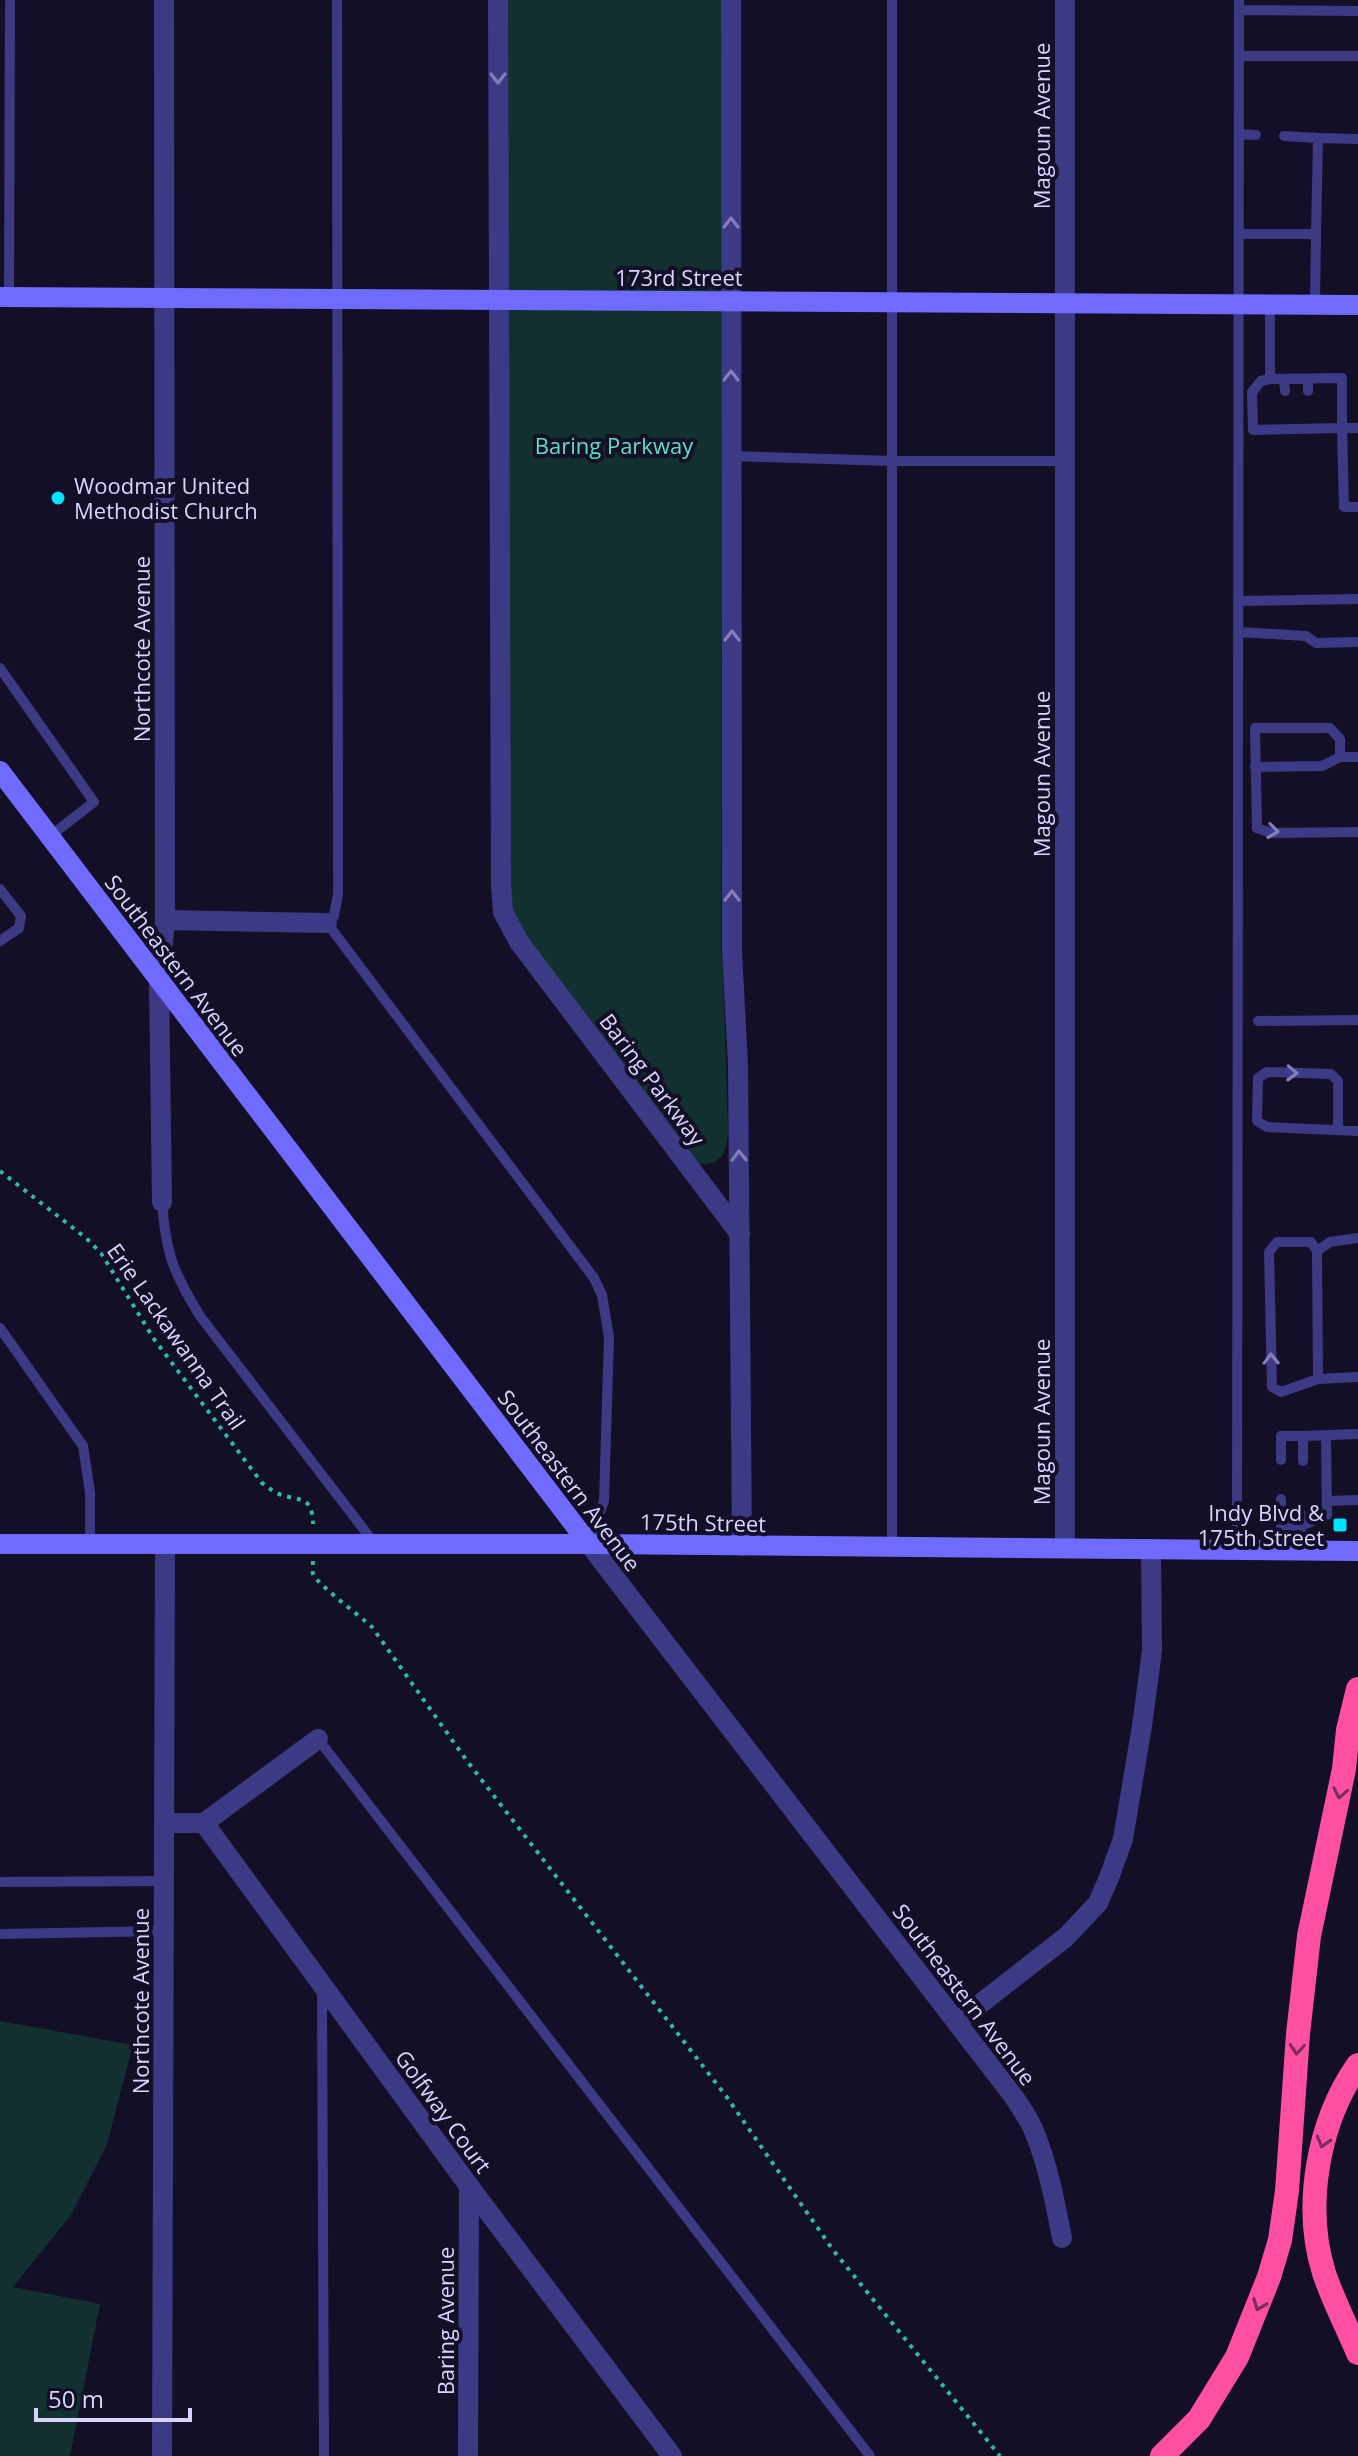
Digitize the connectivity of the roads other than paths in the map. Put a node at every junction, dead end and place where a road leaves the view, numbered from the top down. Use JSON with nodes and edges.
{"nodes":[{"id":1,"x":10,"y":0,"type":"edge"},
{"id":2,"x":164,"y":0,"type":"edge"},
{"id":3,"x":337,"y":0,"type":"edge"},
{"id":4,"x":498,"y":0,"type":"edge"},
{"id":5,"x":731,"y":0,"type":"edge"},
{"id":6,"x":892,"y":0,"type":"edge"},
{"id":7,"x":1065,"y":0,"type":"edge"},
{"id":8,"x":1239,"y":5,"type":"edge"},
{"id":9,"x":1358,"y":11,"type":"edge"},
{"id":10,"x":1239,"y":56,"type":"junction"},
{"id":11,"x":1358,"y":56,"type":"edge"},
{"id":12,"x":1239,"y":134,"type":"junction"},
{"id":13,"x":1256,"y":135,"type":"dead end"},
{"id":14,"x":1284,"y":136,"type":"dead end"},
{"id":15,"x":1318,"y":138,"type":"junction"},
{"id":16,"x":1358,"y":139,"type":"edge"},
{"id":17,"x":1239,"y":234,"type":"junction"},
{"id":18,"x":1316,"y":234,"type":"junction"},
{"id":19,"x":5,"y":298,"type":"edge"},
{"id":20,"x":165,"y":298,"type":"junction"},
{"id":21,"x":338,"y":300,"type":"junction"},
{"id":22,"x":499,"y":300,"type":"junction"},
{"id":23,"x":731,"y":301,"type":"junction"},
{"id":24,"x":892,"y":302,"type":"junction"},
{"id":25,"x":1064,"y":303,"type":"junction"},
{"id":26,"x":1239,"y":304,"type":"junction"},
{"id":27,"x":1270,"y":304,"type":"junction"},
{"id":28,"x":1315,"y":304,"type":"junction"},
{"id":29,"x":1358,"y":305,"type":"edge"},
{"id":30,"x":1270,"y":379,"type":"junction"},
{"id":31,"x":1284,"y":379,"type":"junction"},
{"id":32,"x":1308,"y":379,"type":"junction"},
{"id":33,"x":1285,"y":391,"type":"dead end"},
{"id":34,"x":1308,"y":391,"type":"dead end"},
{"id":35,"x":1342,"y":428,"type":"junction"},
{"id":36,"x":1358,"y":428,"type":"edge"},
{"id":37,"x":732,"y":456,"type":"junction"},
{"id":38,"x":892,"y":461,"type":"junction"},
{"id":39,"x":1065,"y":461,"type":"junction"},
{"id":40,"x":1358,"y":507,"type":"edge"},
{"id":41,"x":1358,"y":599,"type":"edge"},
{"id":42,"x":1239,"y":601,"type":"junction"},
{"id":43,"x":1239,"y":632,"type":"junction"},
{"id":44,"x":1358,"y":642,"type":"edge"},
{"id":45,"x":0,"y":668,"type":"edge"},
{"id":46,"x":1340,"y":757,"type":"junction"},
{"id":47,"x":1358,"y":757,"type":"edge"},
{"id":48,"x":1255,"y":767,"type":"junction"},
{"id":49,"x":0,"y":771,"type":"edge"},
{"id":50,"x":1358,"y":832,"type":"edge"},
{"id":51,"x":49,"y":837,"type":"junction"},
{"id":52,"x":0,"y":889,"type":"edge"},
{"id":53,"x":165,"y":920,"type":"junction"},
{"id":54,"x":327,"y":923,"type":"junction"},
{"id":55,"x":0,"y":941,"type":"edge"},
{"id":56,"x":159,"y":981,"type":"junction"},
{"id":57,"x":1358,"y":1020,"type":"edge"},
{"id":58,"x":1258,"y":1021,"type":"dead end"},
{"id":59,"x":1238,"y":1121,"type":"junction"},
{"id":60,"x":1257,"y":1121,"type":"junction"},
{"id":61,"x":1338,"y":1130,"type":"junction"},
{"id":62,"x":1358,"y":1131,"type":"edge"},
{"id":63,"x":162,"y":1202,"type":"joint"},
{"id":64,"x":740,"y":1234,"type":"junction"},
{"id":65,"x":1358,"y":1238,"type":"edge"},
{"id":66,"x":1317,"y":1251,"type":"junction"},
{"id":67,"x":0,"y":1328,"type":"edge"},
{"id":68,"x":1358,"y":1377,"type":"edge"},
{"id":69,"x":1318,"y":1379,"type":"junction"},
{"id":70,"x":1358,"y":1434,"type":"edge"},
{"id":71,"x":1303,"y":1436,"type":"junction"},
{"id":72,"x":1326,"y":1436,"type":"junction"},
{"id":73,"x":1281,"y":1460,"type":"dead end"},
{"id":74,"x":1303,"y":1461,"type":"dead end"},
{"id":75,"x":1281,"y":1499,"type":"dead end"},
{"id":76,"x":1358,"y":1500,"type":"edge"},
{"id":77,"x":1327,"y":1501,"type":"junction"},
{"id":78,"x":1301,"y":1520,"type":"junction"},
{"id":79,"x":0,"y":1544,"type":"edge"},
{"id":80,"x":375,"y":1544,"type":"junction"},
{"id":81,"x":589,"y":1544,"type":"junction"},
{"id":82,"x":90,"y":1545,"type":"junction"},
{"id":83,"x":165,"y":1545,"type":"junction"},
{"id":84,"x":742,"y":1546,"type":"junction"},
{"id":85,"x":892,"y":1547,"type":"junction"},
{"id":86,"x":1065,"y":1548,"type":"junction"},
{"id":87,"x":1151,"y":1549,"type":"junction"},
{"id":88,"x":1237,"y":1550,"type":"junction"},
{"id":89,"x":1302,"y":1550,"type":"junction"},
{"id":90,"x":1358,"y":1551,"type":"edge"},
{"id":91,"x":1358,"y":1689,"type":"edge"},
{"id":92,"x":318,"y":1739,"type":"joint"},
{"id":93,"x":164,"y":1823,"type":"junction"},
{"id":94,"x":204,"y":1823,"type":"junction"},
{"id":95,"x":164,"y":1881,"type":"junction"},
{"id":96,"x":0,"y":1882,"type":"edge"},
{"id":97,"x":164,"y":1931,"type":"junction"},
{"id":98,"x":0,"y":1934,"type":"edge"},
{"id":99,"x":322,"y":1985,"type":"junction"},
{"id":100,"x":957,"y":2022,"type":"junction"},
{"id":101,"x":1356,"y":2068,"type":"edge"},
{"id":102,"x":469,"y":2186,"type":"junction"},
{"id":103,"x":1062,"y":2238,"type":"dead end"},
{"id":104,"x":1358,"y":2353,"type":"edge"},
{"id":105,"x":162,"y":2456,"type":"edge"},
{"id":106,"x":324,"y":2456,"type":"edge"},
{"id":107,"x":468,"y":2456,"type":"edge"},
{"id":108,"x":672,"y":2456,"type":"edge"},
{"id":109,"x":870,"y":2456,"type":"edge"},
{"id":110,"x":1162,"y":2456,"type":"edge"}],
"edges":[{"from":1,"to":19,"type":"lane"},
{"from":2,"to":20,"type":"street","name":"Northcote Avenue"},
{"from":3,"to":21,"type":"lane"},
{"from":4,"to":22,"type":"street","name":"Baring Parkway","one_way":true},
{"from":23,"to":5,"type":"street","name":"Baring Parkway","one_way":true},
{"from":6,"to":24,"type":"lane"},
{"from":7,"to":25,"type":"street","name":"Magoun Avenue"},
{"from":8,"to":9,"type":"lane"},
{"from":8,"to":10,"type":"lane"},
{"from":10,"to":11,"type":"lane"},
{"from":10,"to":12,"type":"lane"},
{"from":12,"to":13,"type":"lane"},
{"from":12,"to":17,"type":"lane"},
{"from":14,"to":15,"type":"lane"},
{"from":15,"to":16,"type":"lane"},
{"from":15,"to":18,"type":"lane"},
{"from":17,"to":18,"type":"lane"},
{"from":17,"to":26,"type":"lane"},
{"from":18,"to":28,"type":"lane"},
{"from":19,"to":20,"type":"street","name":"173rd Street"},
{"from":20,"to":21,"type":"street","name":"173rd Street"},
{"from":20,"to":53,"type":"street","name":"Northcote Avenue"},
{"from":21,"to":22,"type":"street","name":"173rd Street"},
{"from":21,"to":54,"type":"lane"},
{"from":22,"to":23,"type":"street","name":"173rd Street"},
{"from":22,"to":64,"type":"street","name":"Baring Parkway"},
{"from":23,"to":24,"type":"street","name":"173rd Street"},
{"from":37,"to":23,"type":"street","name":"Baring Parkway","one_way":true},
{"from":24,"to":25,"type":"street","name":"173rd Street"},
{"from":24,"to":38,"type":"lane"},
{"from":25,"to":26,"type":"street","name":"173rd Street"},
{"from":25,"to":39,"type":"street","name":"Magoun Avenue"},
{"from":26,"to":27,"type":"street","name":"173rd Street"},
{"from":26,"to":42,"type":"lane"},
{"from":27,"to":28,"type":"street","name":"173rd Street"},
{"from":27,"to":30,"type":"lane"},
{"from":28,"to":29,"type":"street","name":"173rd Street"},
{"from":30,"to":31,"type":"lane"},
{"from":30,"to":35,"type":"lane"},
{"from":31,"to":32,"type":"lane"},
{"from":31,"to":33,"type":"lane"},
{"from":32,"to":34,"type":"lane"},
{"from":32,"to":35,"type":"lane"},
{"from":35,"to":36,"type":"lane"},
{"from":35,"to":40,"type":"lane"},
{"from":37,"to":38,"type":"lane"},
{"from":64,"to":37,"type":"street","name":"Baring Parkway","one_way":true},
{"from":38,"to":39,"type":"lane"},
{"from":38,"to":85,"type":"lane"},
{"from":39,"to":86,"type":"street","name":"Magoun Avenue"},
{"from":41,"to":42,"type":"lane"},
{"from":42,"to":43,"type":"lane"},
{"from":43,"to":44,"type":"lane"},
{"from":43,"to":59,"type":"lane"},
{"from":45,"to":51,"type":"lane"},
{"from":46,"to":47,"type":"lane"},
{"from":46,"to":48,"type":"lane"},
{"from":46,"to":48,"type":"lane"},
{"from":48,"to":50,"type":"lane","one_way":true},
{"from":49,"to":51,"type":"street","name":"Southeastern Avenue"},
{"from":51,"to":56,"type":"street","name":"Southeastern Avenue"},
{"from":52,"to":55,"type":"lane"},
{"from":53,"to":54,"type":"street"},
{"from":53,"to":56,"type":"street","name":"Northcote Avenue"},
{"from":54,"to":81,"type":"lane"},
{"from":56,"to":63,"type":"street","name":"Northcote Avenue"},
{"from":56,"to":81,"type":"street","name":"Southeastern Avenue"},
{"from":57,"to":58,"type":"lane"},
{"from":59,"to":60,"type":"lane"},
{"from":59,"to":88,"type":"lane"},
{"from":60,"to":61,"type":"lane"},
{"from":60,"to":61,"type":"lane","one_way":true},
{"from":61,"to":62,"type":"lane"},
{"from":63,"to":80,"type":"lane"},
{"from":64,"to":84,"type":"street","name":"Baring Parkway"},
{"from":65,"to":66,"type":"lane"},
{"from":66,"to":69,"type":"lane"},
{"from":69,"to":66,"type":"lane","one_way":true},
{"from":67,"to":82,"type":"lane"},
{"from":68,"to":69,"type":"lane"},
{"from":70,"to":72,"type":"lane"},
{"from":71,"to":72,"type":"lane"},
{"from":71,"to":73,"type":"lane"},
{"from":71,"to":74,"type":"lane"},
{"from":72,"to":77,"type":"lane"},
{"from":75,"to":78,"type":"lane"},
{"from":76,"to":77,"type":"lane"},
{"from":77,"to":78,"type":"lane"},
{"from":78,"to":89,"type":"lane"},
{"from":79,"to":82,"type":"street","name":"175th Street"},
{"from":80,"to":81,"type":"street","name":"175th Street"},
{"from":80,"to":83,"type":"street","name":"175th Street"},
{"from":81,"to":84,"type":"street","name":"175th Street"},
{"from":81,"to":100,"type":"street","name":"Southeastern Avenue"},
{"from":82,"to":83,"type":"street","name":"175th Street"},
{"from":83,"to":93,"type":"street","name":"Northcote Avenue"},
{"from":84,"to":85,"type":"street","name":"175th Street"},
{"from":85,"to":86,"type":"street","name":"175th Street"},
{"from":86,"to":87,"type":"street","name":"175th Street"},
{"from":87,"to":88,"type":"street","name":"175th Street"},
{"from":87,"to":100,"type":"street"},
{"from":88,"to":89,"type":"street","name":"175th Street"},
{"from":89,"to":90,"type":"street","name":"175th Street"},
{"from":91,"to":110,"type":"highway","one_way":true},
{"from":92,"to":94,"type":"street"},
{"from":92,"to":109,"type":"lane"},
{"from":93,"to":94,"type":"street"},
{"from":93,"to":95,"type":"street","name":"Northcote Avenue"},
{"from":94,"to":99,"type":"street","name":"Golfway Court"},
{"from":95,"to":96,"type":"lane"},
{"from":95,"to":97,"type":"street","name":"Northcote Avenue"},
{"from":97,"to":98,"type":"lane"},
{"from":97,"to":105,"type":"street","name":"Northcote Avenue"},
{"from":99,"to":102,"type":"street","name":"Golfway Court"},
{"from":99,"to":106,"type":"lane"},
{"from":100,"to":103,"type":"street","name":"Southeastern Avenue"},
{"from":101,"to":104,"type":"highway","one_way":true},
{"from":102,"to":107,"type":"street","name":"Baring Avenue"},
{"from":102,"to":108,"type":"street","name":"Golfway Court"}]}
